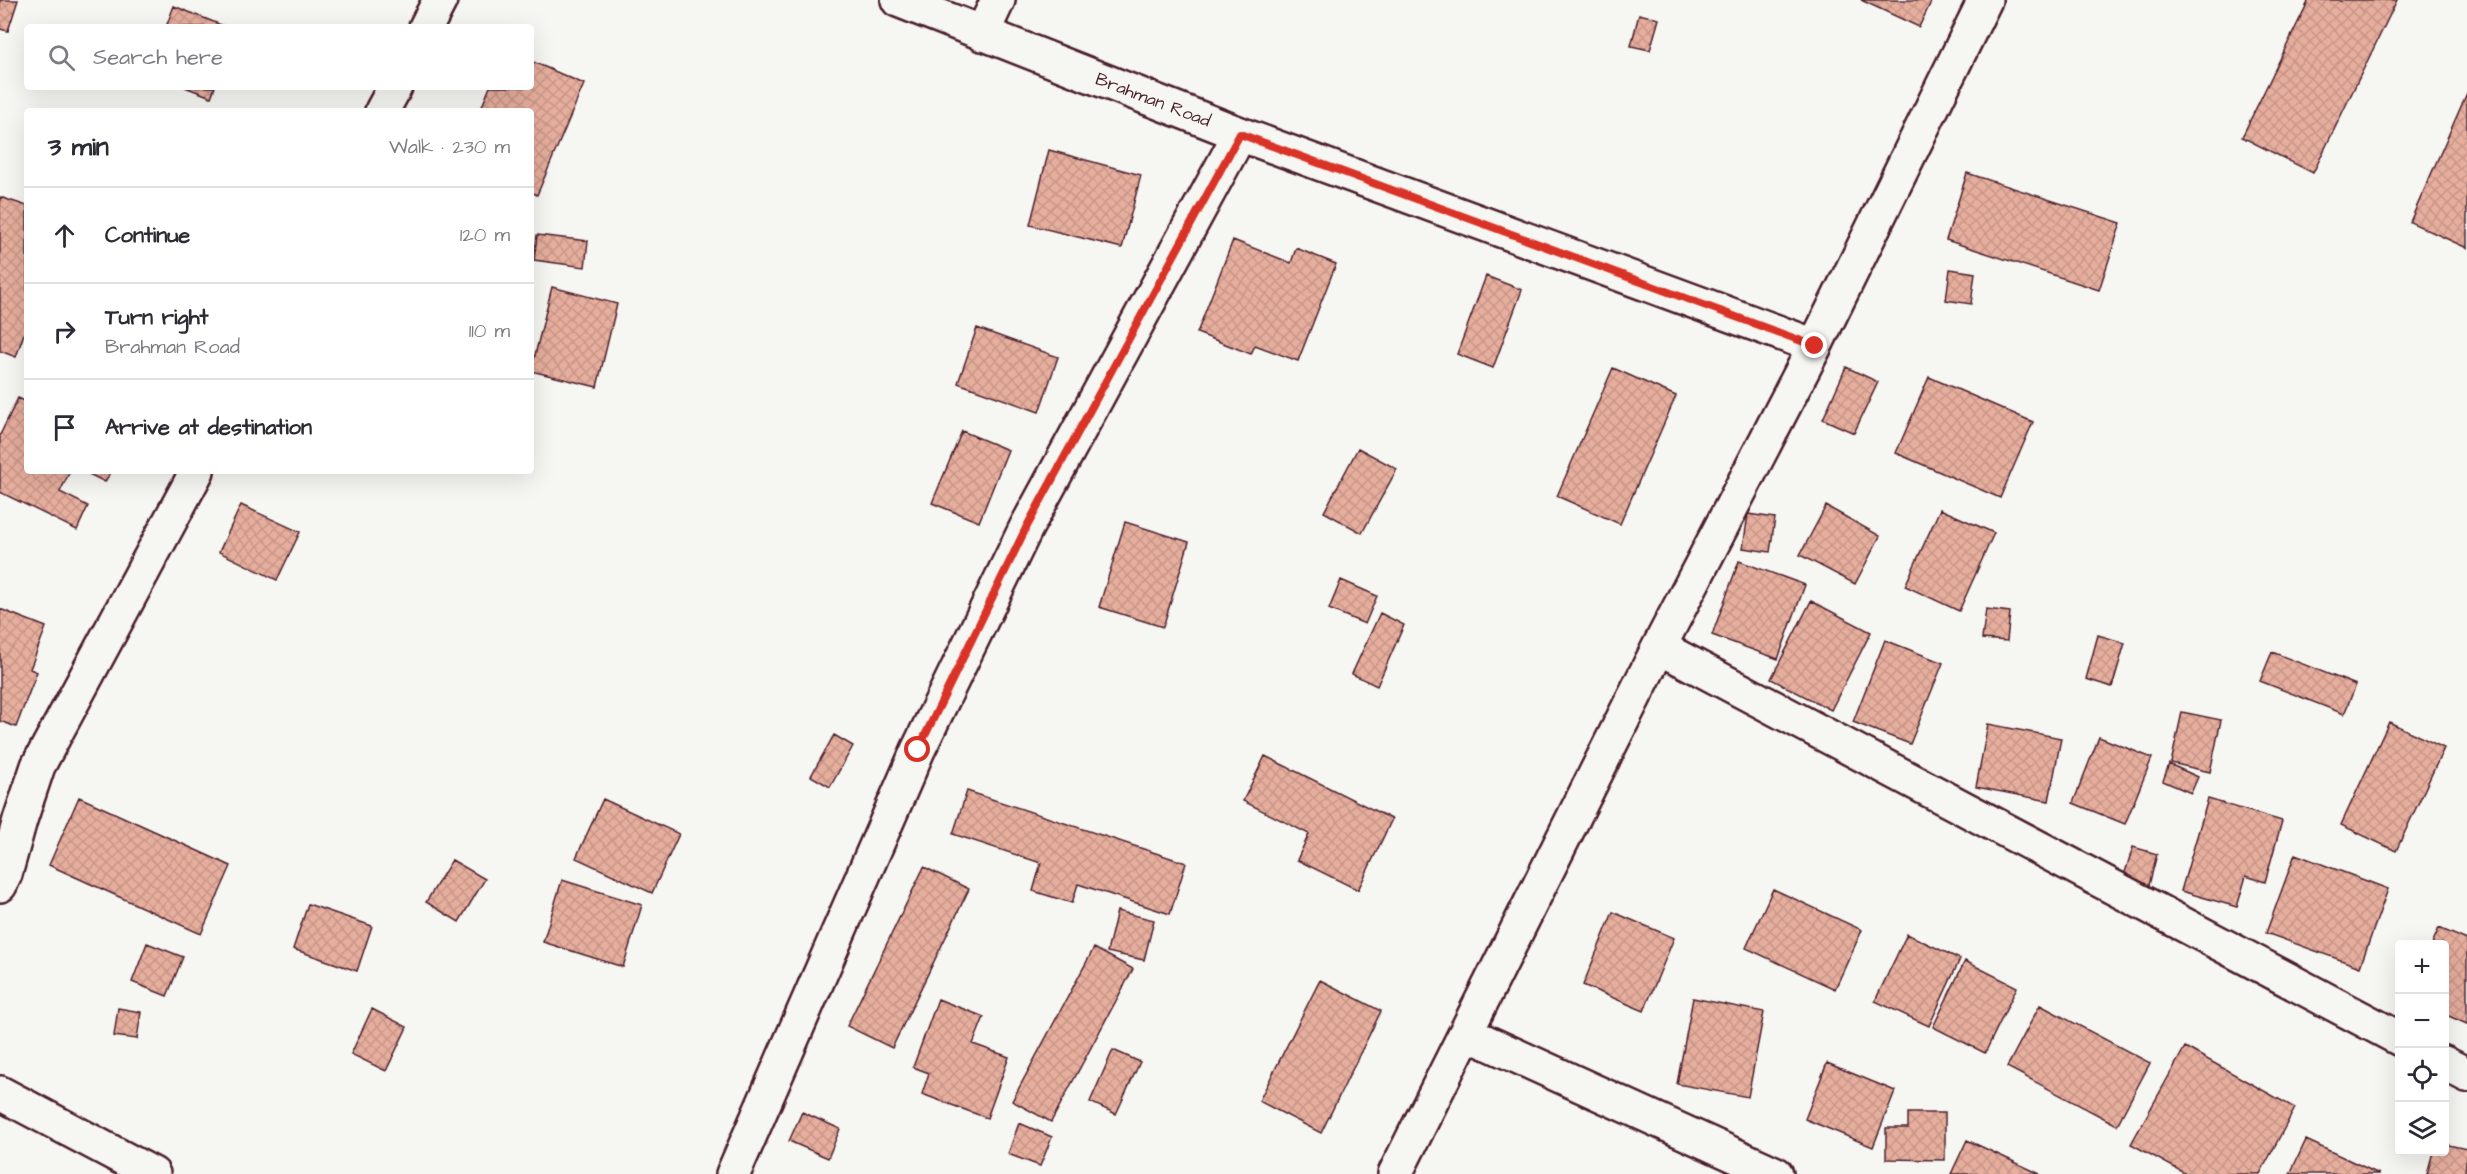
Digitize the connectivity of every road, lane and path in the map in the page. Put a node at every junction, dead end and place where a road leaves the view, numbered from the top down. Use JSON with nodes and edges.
{"nodes":[{"id":1,"x":441,"y":0,"type":"edge"},
{"id":2,"x":898,"y":0,"type":"edge"},
{"id":3,"x":998,"y":0,"type":"edge"},
{"id":4,"x":1985,"y":0,"type":"edge"},
{"id":5,"x":428,"y":24,"type":"edge"},
{"id":6,"x":982,"y":34,"type":"junction"},
{"id":7,"x":393,"y":90,"type":"edge"},
{"id":8,"x":384,"y":108,"type":"edge"},
{"id":9,"x":1240,"y":134,"type":"junction"},
{"id":10,"x":1815,"y":346,"type":"junction"},
{"id":11,"x":195,"y":474,"type":"edge"},
{"id":12,"x":1659,"y":647,"type":"junction"},
{"id":13,"x":0,"y":885,"type":"edge"},
{"id":14,"x":1466,"y":1033,"type":"junction"},
{"id":15,"x":2395,"y":1036,"type":"edge"},
{"id":16,"x":2449,"y":1065,"type":"edge"},
{"id":17,"x":2467,"y":1075,"type":"edge"},
{"id":18,"x":0,"y":1092,"type":"edge"},
{"id":19,"x":153,"y":1174,"type":"edge"},
{"id":20,"x":733,"y":1174,"type":"edge"},
{"id":21,"x":1395,"y":1174,"type":"edge"},
{"id":22,"x":1776,"y":1174,"type":"edge"}],
"edges":[{"from":1,"to":5,"type":"street"},
{"from":2,"to":6,"type":"street","name":"Brahman Road"},
{"from":3,"to":6,"type":"street"},
{"from":4,"to":10,"type":"street"},
{"from":6,"to":9,"type":"street","name":"Brahman Road"},
{"from":7,"to":8,"type":"street"},
{"from":9,"to":10,"type":"street","name":"Brahman Road"},
{"from":9,"to":20,"type":"street"},
{"from":10,"to":12,"type":"street"},
{"from":11,"to":13,"type":"street"},
{"from":12,"to":14,"type":"street"},
{"from":12,"to":15,"type":"street"},
{"from":14,"to":21,"type":"street"},
{"from":14,"to":22,"type":"street"},
{"from":16,"to":17,"type":"street"},
{"from":18,"to":19,"type":"street"}]}
